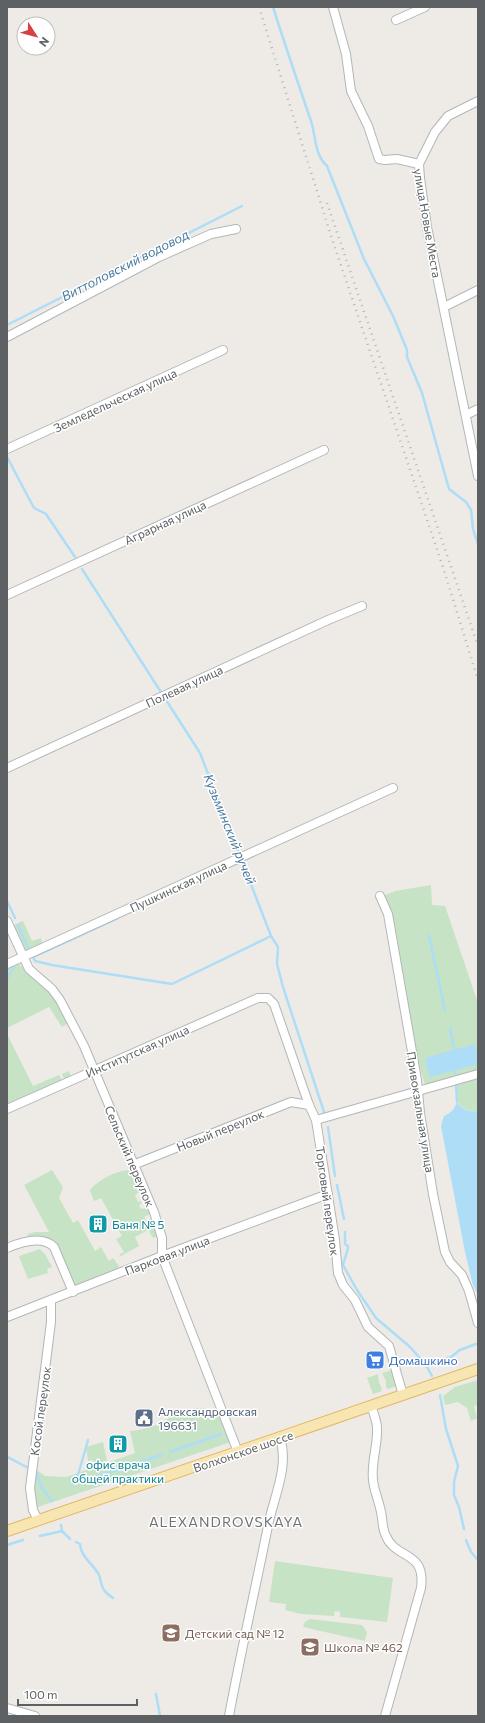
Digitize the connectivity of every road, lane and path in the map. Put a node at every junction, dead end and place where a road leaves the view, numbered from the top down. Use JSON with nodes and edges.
{"nodes":[{"id":1,"x":333,"y":7,"type":"edge"},
{"id":2,"x":425,"y":7,"type":"edge"},
{"id":3,"x":396,"y":20,"type":"dead end"},
{"id":4,"x":478,"y":101,"type":"edge"},
{"id":5,"x":419,"y":164,"type":"junction"},
{"id":6,"x":236,"y":229,"type":"dead end"},
{"id":7,"x":478,"y":290,"type":"edge"},
{"id":8,"x":444,"y":307,"type":"junction"},
{"id":9,"x":7,"y":336,"type":"edge"},
{"id":10,"x":223,"y":350,"type":"dead end"},
{"id":11,"x":478,"y":409,"type":"edge"},
{"id":12,"x":466,"y":415,"type":"junction"},
{"id":13,"x":7,"y":449,"type":"edge"},
{"id":14,"x":324,"y":450,"type":"dead end"},
{"id":15,"x":475,"y":451,"type":"edge"},
{"id":16,"x":478,"y":476,"type":"edge"},
{"id":17,"x":7,"y":595,"type":"edge"},
{"id":18,"x":362,"y":606,"type":"dead end"},
{"id":19,"x":7,"y":768,"type":"edge"},
{"id":20,"x":392,"y":788,"type":"dead end"},
{"id":21,"x":380,"y":896,"type":"dead end"},
{"id":22,"x":7,"y":921,"type":"edge"},
{"id":23,"x":22,"y":957,"type":"junction"},
{"id":24,"x":7,"y":964,"type":"edge"},
{"id":25,"x":268,"y":998,"type":"joint"},
{"id":26,"x":95,"y":1069,"type":"junction"},
{"id":27,"x":478,"y":1074,"type":"edge"},
{"id":28,"x":418,"y":1091,"type":"junction"},
{"id":29,"x":309,"y":1105,"type":"junction"},
{"id":30,"x":7,"y":1109,"type":"edge"},
{"id":31,"x":316,"y":1120,"type":"junction"},
{"id":32,"x":133,"y":1165,"type":"junction"},
{"id":33,"x":328,"y":1194,"type":"junction"},
{"id":34,"x":7,"y":1248,"type":"edge"},
{"id":35,"x":162,"y":1256,"type":"junction"},
{"id":36,"x":73,"y":1292,"type":"junction"},
{"id":37,"x":51,"y":1301,"type":"junction"},
{"id":38,"x":7,"y":1318,"type":"edge"},
{"id":39,"x":478,"y":1323,"type":"edge"},
{"id":40,"x":478,"y":1369,"type":"edge"},
{"id":41,"x":403,"y":1394,"type":"junction"},
{"id":42,"x":372,"y":1407,"type":"junction"},
{"id":43,"x":280,"y":1438,"type":"junction"},
{"id":44,"x":238,"y":1452,"type":"junction"},
{"id":45,"x":38,"y":1520,"type":"junction"},
{"id":46,"x":7,"y":1531,"type":"edge"},
{"id":47,"x":7,"y":1708,"type":"edge"},
{"id":48,"x":35,"y":1716,"type":"edge"},
{"id":49,"x":229,"y":1716,"type":"edge"},
{"id":50,"x":386,"y":1716,"type":"edge"}],
"edges":[{"from":1,"to":5,"type":"street","name":"улица Новые Места"},
{"from":2,"to":3,"type":"street"},
{"from":4,"to":5,"type":"street"},
{"from":5,"to":8,"type":"street","name":"улица Новые Места"},
{"from":6,"to":9,"type":"street"},
{"from":7,"to":8,"type":"street"},
{"from":8,"to":12,"type":"street","name":"улица Новые Места"},
{"from":10,"to":13,"type":"street","name":"Земледельческая улица"},
{"from":11,"to":12,"type":"street"},
{"from":12,"to":15,"type":"street","name":"улица Новые Места"},
{"from":14,"to":17,"type":"street","name":"Аграрная улица"},
{"from":15,"to":16,"type":"street","name":"улица Новые Места"},
{"from":18,"to":19,"type":"street","name":"Полевая улица"},
{"from":20,"to":23,"type":"street","name":"Пушкинская улица"},
{"from":21,"to":28,"type":"street","name":"Привокзальная улица"},
{"from":22,"to":23,"type":"street","name":"Сельский переулок"},
{"from":23,"to":24,"type":"street","name":"Пушкинская улица"},
{"from":23,"to":26,"type":"street","name":"Сельский переулок"},
{"from":25,"to":26,"type":"street","name":"Институтская улица"},
{"from":25,"to":29,"type":"street","name":"Торговый переулок"},
{"from":26,"to":30,"type":"street","name":"Институтская улица"},
{"from":26,"to":32,"type":"street","name":"Сельский переулок"},
{"from":27,"to":28,"type":"street"},
{"from":28,"to":31,"type":"street"},
{"from":28,"to":39,"type":"street","name":"Привокзальная улица"},
{"from":29,"to":31,"type":"street","name":"Торговый переулок"},
{"from":29,"to":32,"type":"street","name":"Новый переулок"},
{"from":31,"to":33,"type":"street","name":"Торговый переулок"},
{"from":32,"to":35,"type":"street","name":"Сельский переулок"},
{"from":33,"to":35,"type":"street","name":"Парковая улица"},
{"from":33,"to":41,"type":"street","name":"Торговый переулок"},
{"from":34,"to":36,"type":"street"},
{"from":35,"to":36,"type":"street","name":"Парковая улица"},
{"from":35,"to":44,"type":"street","name":"Сельский переулок"},
{"from":36,"to":37,"type":"street","name":"Парковая улица"},
{"from":37,"to":38,"type":"street","name":"Парковая улица"},
{"from":37,"to":45,"type":"street","name":"Косой переулок"},
{"from":40,"to":41,"type":"main road","name":"Волхонское шоссе"},
{"from":41,"to":42,"type":"main road","name":"Волхонское шоссе"},
{"from":42,"to":43,"type":"main road","name":"Волхонское шоссе"},
{"from":42,"to":50,"type":"street"},
{"from":43,"to":44,"type":"main road","name":"Волхонское шоссе"},
{"from":43,"to":49,"type":"street"},
{"from":44,"to":45,"type":"main road","name":"Волхонское шоссе"},
{"from":45,"to":46,"type":"main road","name":"Волхонское шоссе"},
{"from":47,"to":48,"type":"street"}]}
